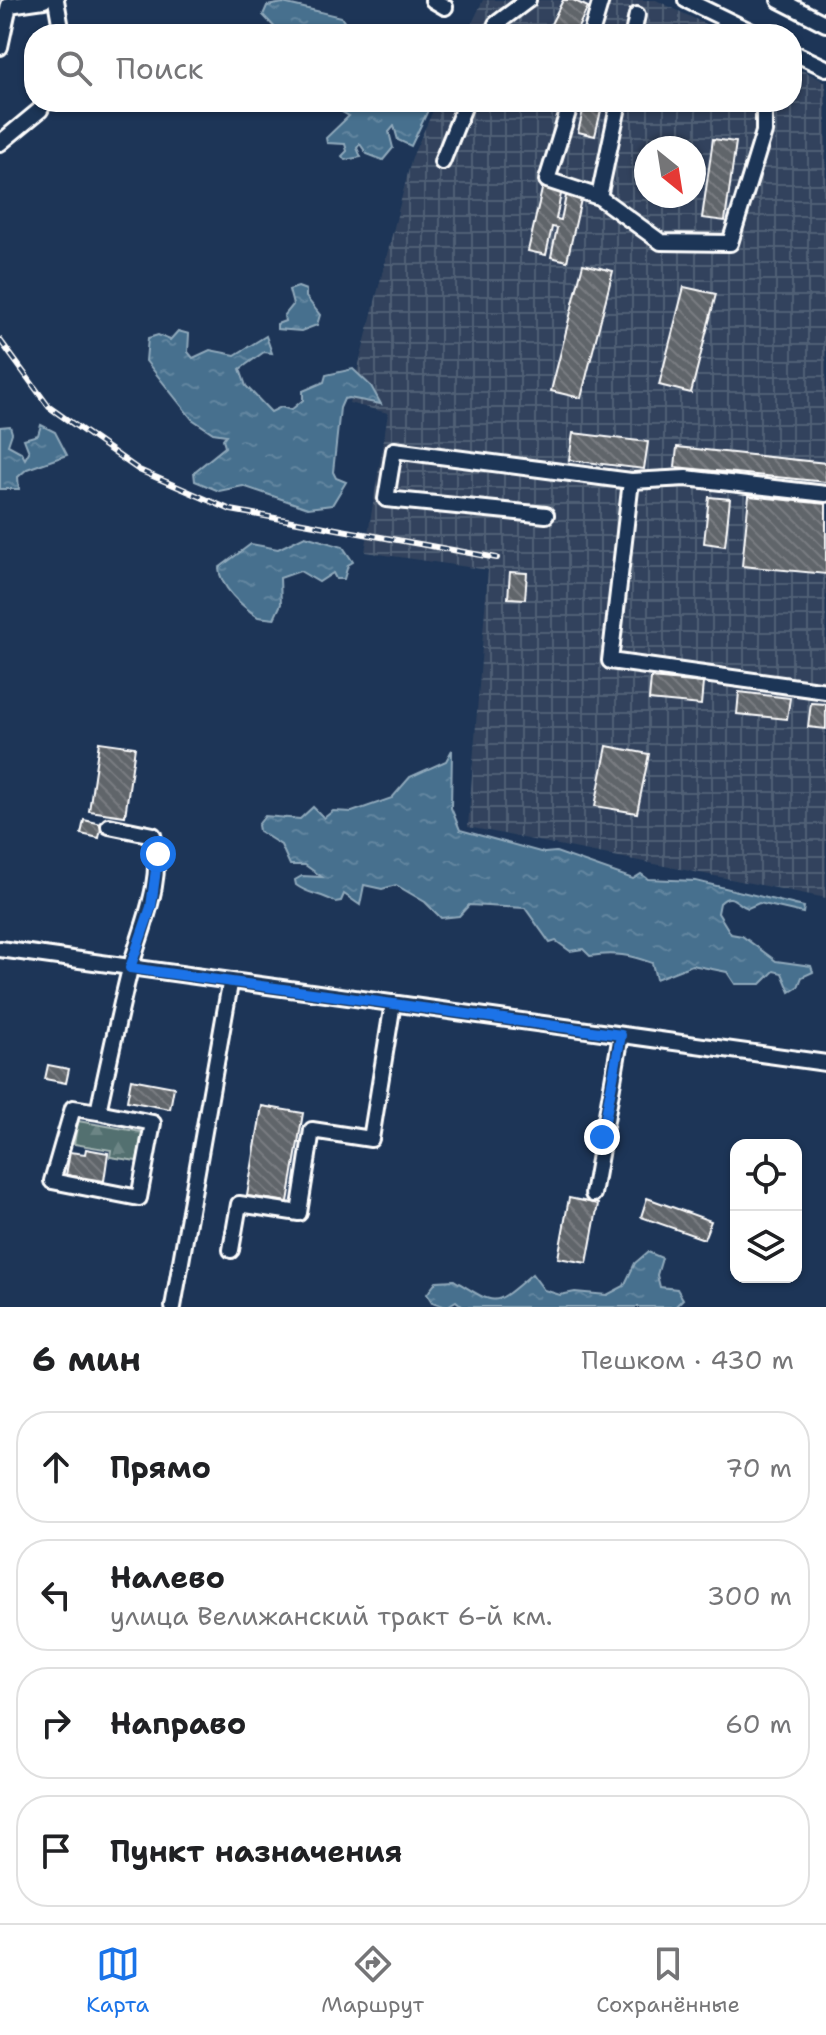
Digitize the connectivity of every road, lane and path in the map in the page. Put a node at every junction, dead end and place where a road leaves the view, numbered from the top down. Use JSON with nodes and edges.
{"nodes":[{"id":1,"x":44,"y":0,"type":"edge"},
{"id":2,"x":56,"y":0,"type":"edge"},
{"id":3,"x":528,"y":0,"type":"edge"},
{"id":4,"x":601,"y":0,"type":"edge"},
{"id":5,"x":779,"y":0,"type":"edge"},
{"id":6,"x":696,"y":2,"type":"edge"},
{"id":7,"x":637,"y":15,"type":"dead end"},
{"id":8,"x":60,"y":24,"type":"edge"},
{"id":9,"x":496,"y":24,"type":"edge"},
{"id":10,"x":594,"y":24,"type":"edge"},
{"id":11,"x":635,"y":24,"type":"edge"},
{"id":12,"x":737,"y":24,"type":"edge"},
{"id":13,"x":826,"y":24,"type":"edge"},
{"id":14,"x":0,"y":47,"type":"edge"},
{"id":15,"x":802,"y":57,"type":"edge"},
{"id":16,"x":826,"y":68,"type":"edge"},
{"id":17,"x":38,"y":112,"type":"edge"},
{"id":18,"x":462,"y":112,"type":"edge"},
{"id":19,"x":568,"y":112,"type":"edge"},
{"id":20,"x":617,"y":112,"type":"edge"},
{"id":21,"x":764,"y":112,"type":"edge"},
{"id":22,"x":0,"y":143,"type":"edge"},
{"id":23,"x":442,"y":162,"type":"dead end"},
{"id":24,"x":599,"y":197,"type":"junction"},
{"id":25,"x":631,"y":481,"type":"junction"},
{"id":26,"x":826,"y":494,"type":"edge"},
{"id":27,"x":546,"y":515,"type":"dead end"},
{"id":28,"x":826,"y":691,"type":"edge"},
{"id":29,"x":109,"y":826,"type":"dead end"},
{"id":30,"x":0,"y":949,"type":"edge"},
{"id":31,"x":130,"y":968,"type":"junction"},
{"id":32,"x":230,"y":984,"type":"junction"},
{"id":33,"x":393,"y":1003,"type":"junction"},
{"id":34,"x":621,"y":1035,"type":"junction"},
{"id":35,"x":826,"y":1063,"type":"edge"},
{"id":36,"x":98,"y":1112,"type":"junction"},
{"id":37,"x":593,"y":1194,"type":"dead end"},
{"id":38,"x":231,"y":1250,"type":"dead end"},
{"id":39,"x":173,"y":1307,"type":"edge"}],
"edges":[{"from":1,"to":14,"type":"street"},
{"from":2,"to":8,"type":"street"},
{"from":3,"to":9,"type":"street"},
{"from":4,"to":10,"type":"street"},
{"from":5,"to":13,"type":"street"},
{"from":6,"to":12,"type":"street"},
{"from":7,"to":11,"type":"street"},
{"from":15,"to":16,"type":"street"},
{"from":17,"to":22,"type":"street"},
{"from":18,"to":23,"type":"street"},
{"from":19,"to":24,"type":"street"},
{"from":20,"to":24,"type":"street"},
{"from":21,"to":24,"type":"street"},
{"from":25,"to":26,"type":"street"},
{"from":25,"to":27,"type":"street"},
{"from":25,"to":28,"type":"street"},
{"from":29,"to":31,"type":"street"},
{"from":30,"to":31,"type":"street"},
{"from":31,"to":32,"type":"street"},
{"from":31,"to":36,"type":"street"},
{"from":32,"to":33,"type":"street"},
{"from":32,"to":39,"type":"street"},
{"from":33,"to":34,"type":"street"},
{"from":33,"to":38,"type":"street"},
{"from":34,"to":35,"type":"street"},
{"from":34,"to":37,"type":"street"},
{"from":36,"to":36,"type":"street"}]}
